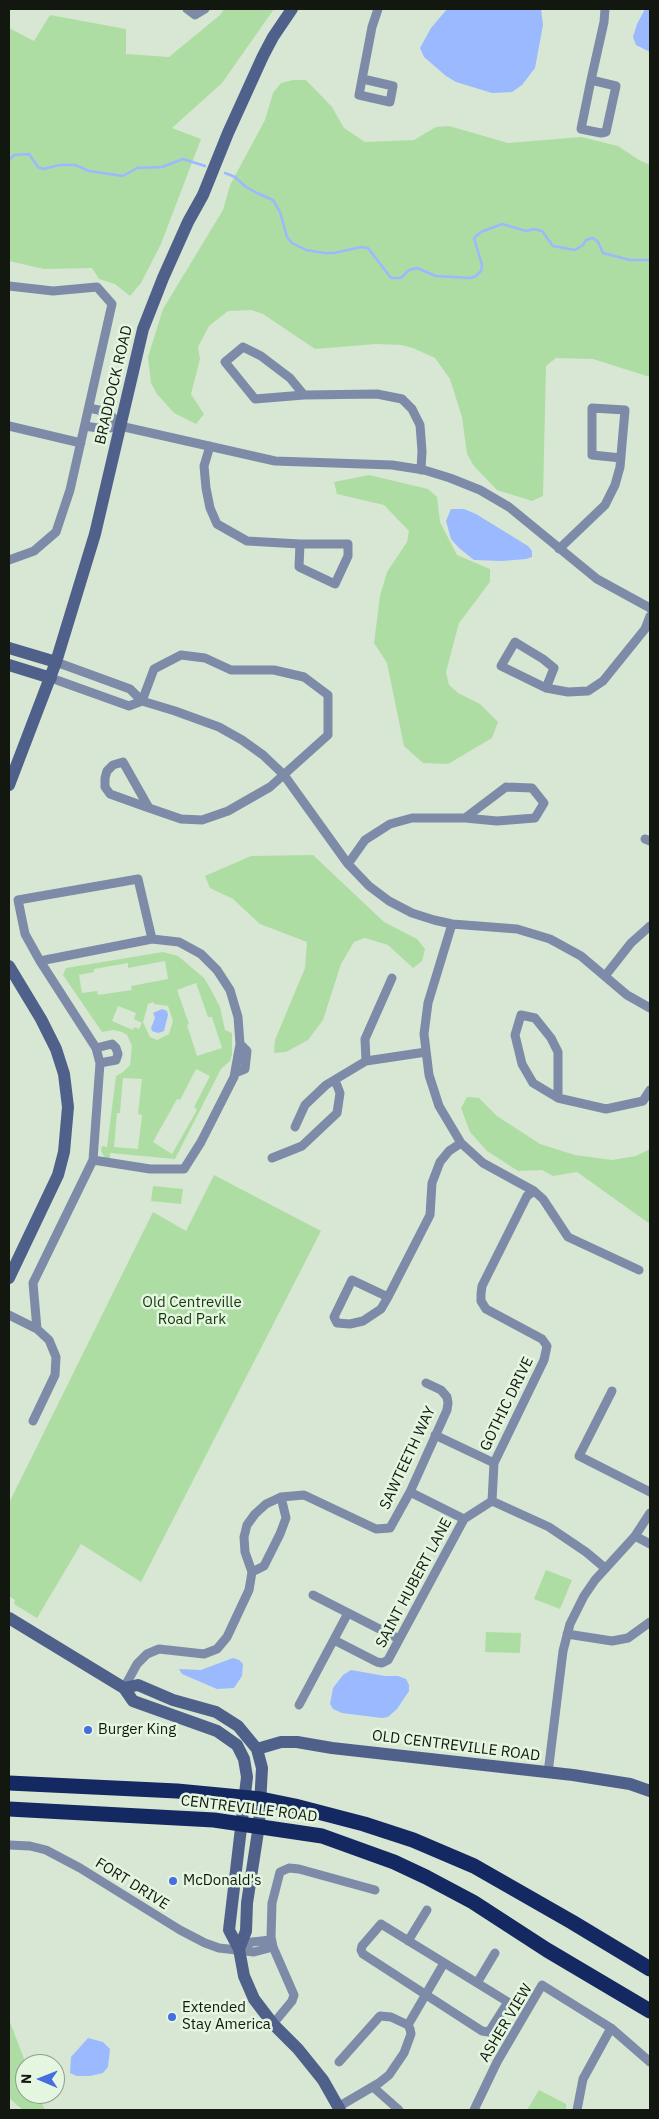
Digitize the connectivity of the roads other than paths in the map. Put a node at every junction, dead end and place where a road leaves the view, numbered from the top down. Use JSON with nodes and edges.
{"nodes":[{"id":1,"x":186,"y":9,"type":"edge"},
{"id":2,"x":205,"y":9,"type":"edge"},
{"id":3,"x":292,"y":9,"type":"edge"},
{"id":4,"x":378,"y":9,"type":"edge"},
{"id":5,"x":605,"y":9,"type":"edge"},
{"id":6,"x":363,"y":79,"type":"dead end"},
{"id":7,"x":591,"y":80,"type":"junction"},
{"id":8,"x":9,"y":286,"type":"edge"},
{"id":9,"x":304,"y":394,"type":"junction"},
{"id":10,"x":89,"y":408,"type":"junction"},
{"id":11,"x":9,"y":426,"type":"edge"},
{"id":12,"x":85,"y":426,"type":"junction"},
{"id":13,"x":120,"y":426,"type":"junction"},
{"id":14,"x":81,"y":443,"type":"junction"},
{"id":15,"x":210,"y":446,"type":"junction"},
{"id":16,"x":621,"y":458,"type":"junction"},
{"id":17,"x":421,"y":470,"type":"junction"},
{"id":18,"x":300,"y":544,"type":"junction"},
{"id":19,"x":559,"y":549,"type":"junction"},
{"id":20,"x":9,"y":560,"type":"edge"},
{"id":21,"x":650,"y":608,"type":"edge"},
{"id":22,"x":650,"y":616,"type":"edge"},
{"id":23,"x":9,"y":648,"type":"edge"},
{"id":24,"x":56,"y":662,"type":"junction"},
{"id":25,"x":9,"y":664,"type":"edge"},
{"id":26,"x":51,"y":678,"type":"junction"},
{"id":27,"x":546,"y":688,"type":"junction"},
{"id":28,"x":142,"y":701,"type":"junction"},
{"id":29,"x":284,"y":775,"type":"junction"},
{"id":30,"x":9,"y":785,"type":"edge"},
{"id":31,"x":149,"y":808,"type":"junction"},
{"id":32,"x":465,"y":818,"type":"junction"},
{"id":33,"x":348,"y":864,"type":"junction"},
{"id":34,"x":452,"y":924,"type":"junction"},
{"id":35,"x":650,"y":926,"type":"edge"},
{"id":36,"x":152,"y":939,"type":"junction"},
{"id":37,"x":40,"y":961,"type":"junction"},
{"id":38,"x":9,"y":966,"type":"edge"},
{"id":39,"x":605,"y":976,"type":"junction"},
{"id":40,"x":392,"y":978,"type":"dead end"},
{"id":41,"x":650,"y":1008,"type":"edge"},
{"id":42,"x":96,"y":1048,"type":"junction"},
{"id":43,"x":426,"y":1052,"type":"junction"},
{"id":44,"x":366,"y":1061,"type":"junction"},
{"id":45,"x":100,"y":1063,"type":"junction"},
{"id":46,"x":335,"y":1080,"type":"junction"},
{"id":47,"x":650,"y":1090,"type":"edge"},
{"id":48,"x":558,"y":1098,"type":"junction"},
{"id":49,"x":295,"y":1127,"type":"dead end"},
{"id":50,"x":461,"y":1143,"type":"junction"},
{"id":51,"x":272,"y":1158,"type":"dead end"},
{"id":52,"x":93,"y":1160,"type":"junction"},
{"id":53,"x":534,"y":1191,"type":"junction"},
{"id":54,"x":639,"y":1270,"type":"dead end"},
{"id":55,"x":9,"y":1278,"type":"edge"},
{"id":56,"x":388,"y":1298,"type":"junction"},
{"id":57,"x":9,"y":1315,"type":"edge"},
{"id":58,"x":37,"y":1329,"type":"junction"},
{"id":59,"x":426,"y":1383,"type":"dead end"},
{"id":60,"x":612,"y":1391,"type":"dead end"},
{"id":61,"x":34,"y":1421,"type":"dead end"},
{"id":62,"x":435,"y":1435,"type":"junction"},
{"id":63,"x":494,"y":1463,"type":"junction"},
{"id":64,"x":410,"y":1492,"type":"junction"},
{"id":65,"x":650,"y":1492,"type":"edge"},
{"id":66,"x":281,"y":1497,"type":"junction"},
{"id":67,"x":492,"y":1501,"type":"junction"},
{"id":68,"x":650,"y":1513,"type":"edge"},
{"id":69,"x":464,"y":1519,"type":"junction"},
{"id":70,"x":635,"y":1536,"type":"junction"},
{"id":71,"x":650,"y":1544,"type":"edge"},
{"id":72,"x":605,"y":1568,"type":"junction"},
{"id":73,"x":252,"y":1572,"type":"junction"},
{"id":74,"x":313,"y":1595,"type":"dead end"},
{"id":75,"x":348,"y":1613,"type":"junction"},
{"id":76,"x":9,"y":1618,"type":"edge"},
{"id":77,"x":650,"y":1622,"type":"edge"},
{"id":78,"x":567,"y":1634,"type":"junction"},
{"id":79,"x":399,"y":1639,"type":"junction"},
{"id":80,"x":334,"y":1640,"type":"junction"},
{"id":81,"x":124,"y":1688,"type":"junction"},
{"id":82,"x":298,"y":1705,"type":"dead end"},
{"id":83,"x":257,"y":1749,"type":"junction"},
{"id":84,"x":548,"y":1773,"type":"junction"},
{"id":85,"x":10,"y":1783,"type":"edge"},
{"id":86,"x":650,"y":1791,"type":"edge"},
{"id":87,"x":245,"y":1798,"type":"junction"},
{"id":88,"x":261,"y":1799,"type":"junction"},
{"id":89,"x":9,"y":1809,"type":"edge"},
{"id":90,"x":243,"y":1823,"type":"junction"},
{"id":91,"x":259,"y":1826,"type":"junction"},
{"id":92,"x":9,"y":1846,"type":"edge"},
{"id":93,"x":375,"y":1890,"type":"dead end"},
{"id":94,"x":427,"y":1910,"type":"dead end"},
{"id":95,"x":408,"y":1941,"type":"junction"},
{"id":96,"x":272,"y":1943,"type":"junction"},
{"id":97,"x":239,"y":1949,"type":"junction"},
{"id":98,"x":495,"y":1953,"type":"dead end"},
{"id":99,"x":444,"y":1963,"type":"junction"},
{"id":100,"x":650,"y":1969,"type":"edge"},
{"id":101,"x":477,"y":1983,"type":"junction"},
{"id":102,"x":426,"y":1994,"type":"junction"},
{"id":103,"x":650,"y":2011,"type":"edge"},
{"id":104,"x":273,"y":2024,"type":"junction"},
{"id":105,"x":408,"y":2025,"type":"junction"},
{"id":106,"x":611,"y":2028,"type":"junction"},
{"id":107,"x":339,"y":2062,"type":"dead end"},
{"id":108,"x":650,"y":2062,"type":"edge"},
{"id":109,"x":373,"y":2087,"type":"junction"},
{"id":110,"x":339,"y":2109,"type":"edge"},
{"id":111,"x":399,"y":2110,"type":"edge"},
{"id":112,"x":474,"y":2110,"type":"edge"},
{"id":113,"x":578,"y":2110,"type":"edge"}],
"edges":[{"from":1,"to":2,"type":"street"},
{"from":3,"to":13,"type":"street","name":"BRADDOCK ROAD"},
{"from":4,"to":6,"type":"street"},
{"from":5,"to":7,"type":"street"},
{"from":7,"to":7,"type":"street"},
{"from":8,"to":10,"type":"street"},
{"from":9,"to":9,"type":"street"},
{"from":9,"to":17,"type":"street"},
{"from":10,"to":12,"type":"street"},
{"from":10,"to":13,"type":"street"},
{"from":11,"to":14,"type":"street"},
{"from":12,"to":13,"type":"street"},
{"from":12,"to":14,"type":"street"},
{"from":13,"to":15,"type":"street"},
{"from":13,"to":24,"type":"street","name":"BRADDOCK ROAD"},
{"from":14,"to":20,"type":"street"},
{"from":15,"to":17,"type":"street"},
{"from":15,"to":18,"type":"street"},
{"from":16,"to":16,"type":"street"},
{"from":16,"to":19,"type":"street"},
{"from":17,"to":19,"type":"street"},
{"from":18,"to":18,"type":"street"},
{"from":19,"to":21,"type":"street"},
{"from":22,"to":27,"type":"street"},
{"from":23,"to":24,"type":"street"},
{"from":24,"to":26,"type":"street","name":"BRADDOCK ROAD"},
{"from":24,"to":28,"type":"street"},
{"from":25,"to":26,"type":"street"},
{"from":26,"to":28,"type":"street"},
{"from":26,"to":30,"type":"street","name":"BRADDOCK ROAD"},
{"from":27,"to":27,"type":"street"},
{"from":28,"to":29,"type":"street"},
{"from":28,"to":29,"type":"street"},
{"from":29,"to":31,"type":"street"},
{"from":29,"to":33,"type":"street"},
{"from":31,"to":31,"type":"street"},
{"from":32,"to":32,"type":"street"},
{"from":32,"to":33,"type":"street"},
{"from":33,"to":34,"type":"street"},
{"from":34,"to":39,"type":"street"},
{"from":34,"to":43,"type":"street"},
{"from":35,"to":39,"type":"street"},
{"from":36,"to":37,"type":"street"},
{"from":36,"to":37,"type":"street"},
{"from":36,"to":52,"type":"street"},
{"from":37,"to":42,"type":"street"},
{"from":38,"to":55,"type":"street"},
{"from":39,"to":41,"type":"street"},
{"from":40,"to":44,"type":"street"},
{"from":42,"to":45,"type":"street"},
{"from":42,"to":45,"type":"street"},
{"from":43,"to":44,"type":"street"},
{"from":43,"to":50,"type":"street"},
{"from":44,"to":46,"type":"street"},
{"from":45,"to":52,"type":"street"},
{"from":46,"to":49,"type":"street"},
{"from":46,"to":51,"type":"street"},
{"from":47,"to":48,"type":"street"},
{"from":48,"to":48,"type":"street"},
{"from":50,"to":53,"type":"street"},
{"from":50,"to":56,"type":"street"},
{"from":52,"to":58,"type":"street"},
{"from":53,"to":54,"type":"street"},
{"from":53,"to":63,"type":"street","name":"GOTHIC DRIVE"},
{"from":56,"to":56,"type":"street"},
{"from":57,"to":58,"type":"street"},
{"from":58,"to":61,"type":"street"},
{"from":59,"to":62,"type":"street","name":"SAWTEETH WAY"},
{"from":60,"to":65,"type":"street"},
{"from":62,"to":63,"type":"street"},
{"from":62,"to":64,"type":"street","name":"SAWTEETH WAY"},
{"from":63,"to":67,"type":"street","name":"GOTHIC DRIVE"},
{"from":64,"to":66,"type":"street","name":"SAWTEETH WAY"},
{"from":64,"to":69,"type":"street","name":"SAINT HUBERT LANE"},
{"from":66,"to":73,"type":"street"},
{"from":66,"to":73,"type":"street","name":"SAWTEETH WAY"},
{"from":67,"to":69,"type":"street","name":"SAINT HUBERT LANE"},
{"from":67,"to":72,"type":"street"},
{"from":68,"to":70,"type":"street"},
{"from":69,"to":79,"type":"street","name":"SAINT HUBERT LANE"},
{"from":70,"to":71,"type":"street"},
{"from":70,"to":72,"type":"street"},
{"from":72,"to":78,"type":"street"},
{"from":73,"to":81,"type":"street"},
{"from":74,"to":75,"type":"street"},
{"from":75,"to":79,"type":"street"},
{"from":75,"to":80,"type":"street"},
{"from":76,"to":81,"type":"street"},
{"from":77,"to":78,"type":"street"},
{"from":78,"to":84,"type":"street"},
{"from":79,"to":80,"type":"street","name":"SAINT HUBERT LANE"},
{"from":80,"to":82,"type":"street"},
{"from":81,"to":83,"type":"street"},
{"from":81,"to":87,"type":"street"},
{"from":83,"to":84,"type":"street","name":"OLD CENTREVILLE ROAD"},
{"from":83,"to":88,"type":"street"},
{"from":84,"to":86,"type":"street","name":"OLD CENTREVILLE ROAD"},
{"from":85,"to":87,"type":"highway","name":"CENTREVILLE ROAD"},
{"from":87,"to":88,"type":"highway","name":"CENTREVILLE ROAD"},
{"from":87,"to":90,"type":"street"},
{"from":88,"to":91,"type":"street"},
{"from":88,"to":100,"type":"highway","name":"CENTREVILLE ROAD"},
{"from":89,"to":90,"type":"highway","name":"CENTREVILLE ROAD"},
{"from":90,"to":91,"type":"highway","name":"CENTREVILLE ROAD"},
{"from":90,"to":97,"type":"street"},
{"from":91,"to":97,"type":"street"},
{"from":91,"to":103,"type":"highway","name":"CENTREVILLE ROAD"},
{"from":92,"to":97,"type":"street","name":"FORT DRIVE"},
{"from":93,"to":96,"type":"street"},
{"from":94,"to":95,"type":"street"},
{"from":95,"to":99,"type":"street"},
{"from":95,"to":102,"type":"street"},
{"from":96,"to":97,"type":"street"},
{"from":96,"to":104,"type":"street"},
{"from":97,"to":104,"type":"street"},
{"from":98,"to":101,"type":"street"},
{"from":99,"to":101,"type":"street"},
{"from":99,"to":102,"type":"street"},
{"from":101,"to":102,"type":"street"},
{"from":102,"to":105,"type":"street"},
{"from":104,"to":110,"type":"street"},
{"from":105,"to":107,"type":"street"},
{"from":105,"to":109,"type":"street"},
{"from":106,"to":108,"type":"street","name":"ASHER VIEW"},
{"from":106,"to":112,"type":"street","name":"ASHER VIEW"},
{"from":106,"to":113,"type":"street"},
{"from":109,"to":110,"type":"street"},
{"from":109,"to":111,"type":"street"}]}
